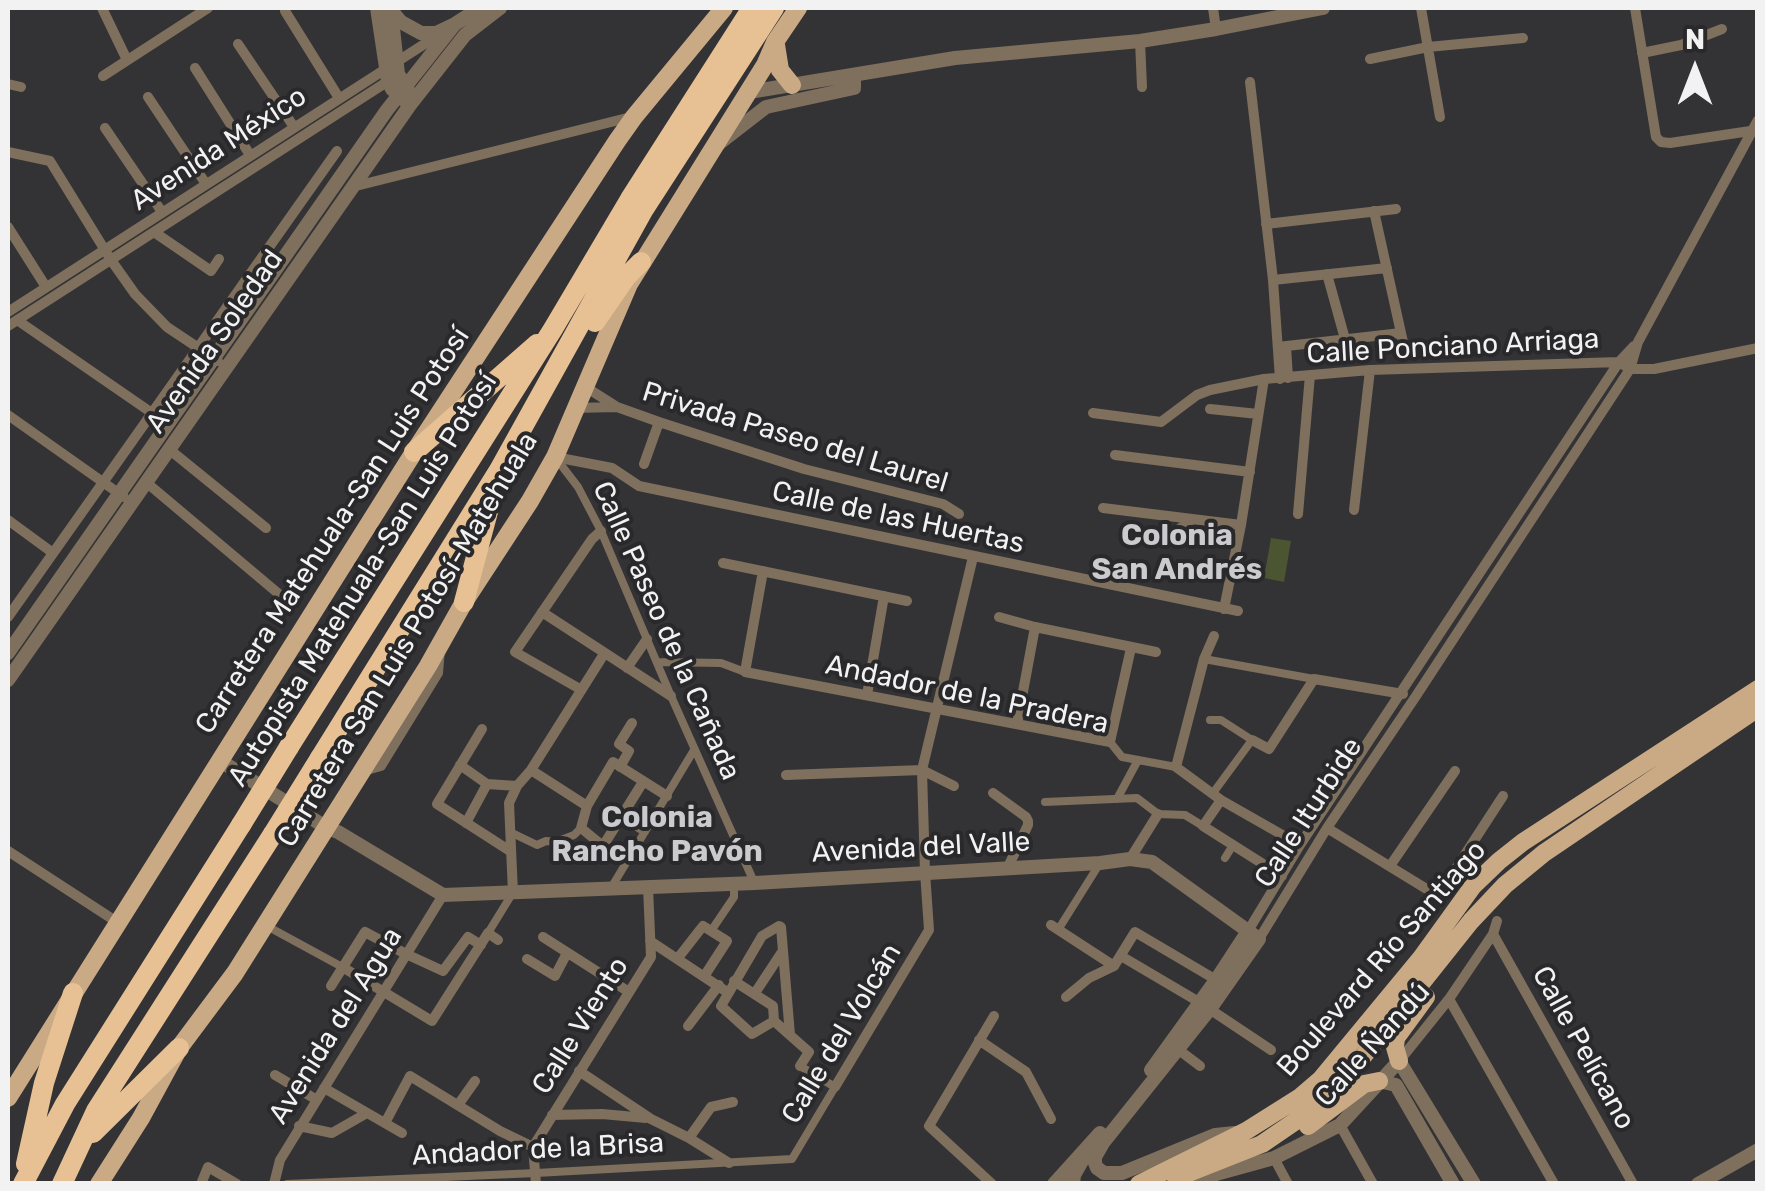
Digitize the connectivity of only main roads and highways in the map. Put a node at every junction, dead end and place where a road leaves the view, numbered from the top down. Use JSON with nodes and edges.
{"nodes":[{"id":1,"x":724,"y":8,"type":"edge"},
{"id":2,"x":752,"y":8,"type":"edge"},
{"id":3,"x":790,"y":10,"type":"edge"},
{"id":4,"x":776,"y":42,"type":"junction"},
{"id":5,"x":792,"y":85,"type":"road end"},
{"id":6,"x":637,"y":204,"type":"junction"},
{"id":7,"x":642,"y":262,"type":"junction"},
{"id":8,"x":553,"y":329,"type":"junction"},
{"id":9,"x":526,"y":422,"type":"junction"},
{"id":10,"x":414,"y":452,"type":"junction"},
{"id":11,"x":498,"y":470,"type":"junction"},
{"id":12,"x":464,"y":602,"type":"junction"},
{"id":13,"x":1758,"y":689,"type":"edge"},
{"id":14,"x":1758,"y":708,"type":"edge"},
{"id":15,"x":1428,"y":963,"type":"junction"},
{"id":16,"x":73,"y":993,"type":"junction"},
{"id":17,"x":179,"y":1048,"type":"junction"},
{"id":18,"x":1400,"y":1061,"type":"road end"},
{"id":19,"x":1380,"y":1081,"type":"road end"},
{"id":20,"x":8,"y":1098,"type":"edge"},
{"id":21,"x":80,"y":1145,"type":"junction"},
{"id":22,"x":1268,"y":1151,"type":"junction"},
{"id":23,"x":22,"y":1184,"type":"edge"},
{"id":24,"x":62,"y":1184,"type":"edge"},
{"id":25,"x":98,"y":1184,"type":"edge"},
{"id":26,"x":1139,"y":1184,"type":"edge"},
{"id":27,"x":1161,"y":1184,"type":"edge"}],
"edges":[{"from":1,"to":10,"type":"main road","name":"Carretera Matehuala-San Luis Potosí"},
{"from":2,"to":6,"type":"highway","name":"Autopista Matehuala-San Luis Potosí"},
{"from":3,"to":4,"type":"main road","name":"Carretera San Luis Potosí-Matehuala"},
{"from":3,"to":6,"type":"highway"},
{"from":4,"to":5,"type":"main road"},
{"from":4,"to":7,"type":"main road","name":"Carretera San Luis Potosí-Matehuala"},
{"from":6,"to":8,"type":"highway","name":"Autopista Matehuala-San Luis Potosí"},
{"from":6,"to":9,"type":"highway"},
{"from":7,"to":9,"type":"highway"},
{"from":7,"to":12,"type":"main road","name":"Carretera San Luis Potosí-Matehuala"},
{"from":8,"to":10,"type":"highway"},
{"from":8,"to":23,"type":"highway","name":"Autopista Matehuala-San Luis Potosí","bridge":true},
{"from":9,"to":11,"type":"highway"},
{"from":10,"to":16,"type":"main road","name":"Carretera Matehuala-San Luis Potosí"},
{"from":11,"to":12,"type":"highway"},
{"from":11,"to":21,"type":"highway","bridge":true},
{"from":12,"to":17,"type":"main road","name":"Carretera San Luis Potosí-Matehuala"},
{"from":13,"to":15,"type":"main road","name":"Boulevard Río Santiago"},
{"from":14,"to":15,"type":"main road","name":"Boulevard Río Santiago"},
{"from":15,"to":18,"type":"main road"},
{"from":15,"to":22,"type":"main road","name":"Boulevard Río Santiago"},
{"from":15,"to":26,"type":"main road","name":"Boulevard Río Santiago"},
{"from":16,"to":20,"type":"main road","name":"Carretera Matehuala-San Luis Potosí"},
{"from":16,"to":23,"type":"highway"},
{"from":17,"to":21,"type":"highway"},
{"from":17,"to":25,"type":"main road","name":"Carretera San Luis Potosí-Matehuala"},
{"from":19,"to":22,"type":"main road"},
{"from":21,"to":24,"type":"highway"},
{"from":22,"to":27,"type":"main road","name":"Boulevard Río Santiago"}]}
